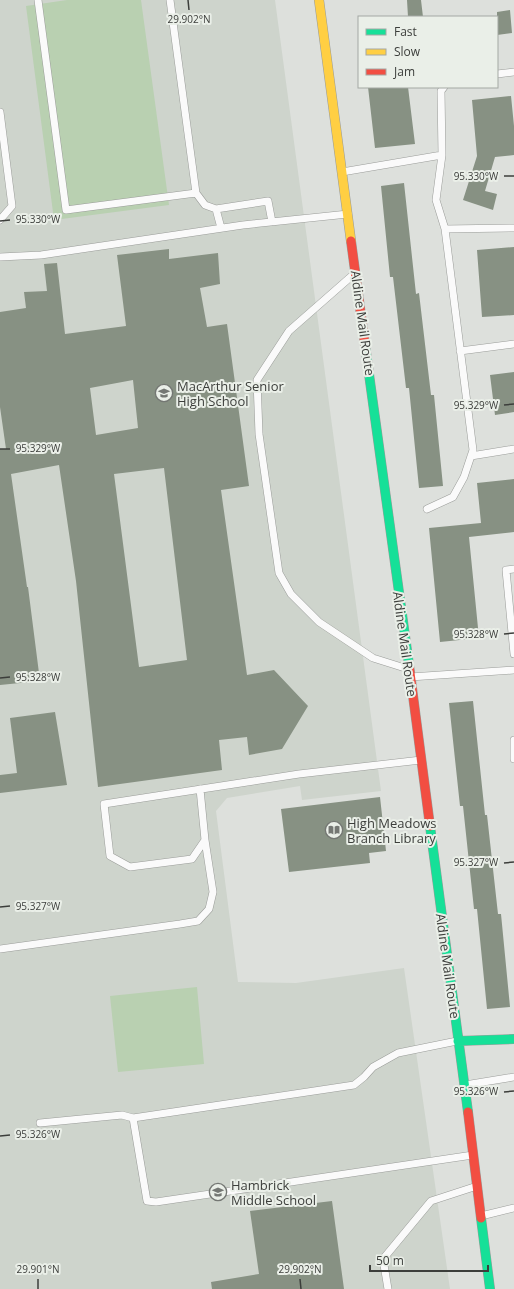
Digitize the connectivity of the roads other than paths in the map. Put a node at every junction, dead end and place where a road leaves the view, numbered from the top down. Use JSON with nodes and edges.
{"nodes":[{"id":1,"x":38,"y":0,"type":"edge"},
{"id":2,"x":170,"y":0,"type":"edge"},
{"id":3,"x":319,"y":0,"type":"edge"},
{"id":4,"x":514,"y":72,"type":"edge"},
{"id":5,"x":498,"y":74,"type":"edge"},
{"id":6,"x":443,"y":88,"type":"edge"},
{"id":7,"x":0,"y":112,"type":"edge"},
{"id":8,"x":442,"y":155,"type":"junction"},
{"id":9,"x":342,"y":172,"type":"junction"},
{"id":10,"x":196,"y":193,"type":"junction"},
{"id":11,"x":216,"y":209,"type":"junction"},
{"id":12,"x":348,"y":214,"type":"junction"},
{"id":13,"x":0,"y":220,"type":"edge"},
{"id":14,"x":272,"y":222,"type":"junction"},
{"id":15,"x":221,"y":228,"type":"junction"},
{"id":16,"x":514,"y":228,"type":"edge"},
{"id":17,"x":445,"y":229,"type":"junction"},
{"id":18,"x":0,"y":257,"type":"edge"},
{"id":19,"x":356,"y":272,"type":"junction"},
{"id":20,"x":514,"y":344,"type":"edge"},
{"id":21,"x":460,"y":351,"type":"junction"},
{"id":22,"x":514,"y":449,"type":"edge"},
{"id":23,"x":471,"y":456,"type":"junction"},
{"id":24,"x":427,"y":509,"type":"dead end"},
{"id":25,"x":514,"y":569,"type":"edge"},
{"id":26,"x":514,"y":654,"type":"edge"},
{"id":27,"x":514,"y":670,"type":"edge"},
{"id":28,"x":409,"y":673,"type":"junction"},
{"id":29,"x":514,"y":740,"type":"edge"},
{"id":30,"x":514,"y":759,"type":"edge"},
{"id":31,"x":421,"y":760,"type":"junction"},
{"id":32,"x":200,"y":789,"type":"junction"},
{"id":33,"x":205,"y":840,"type":"junction"},
{"id":34,"x":0,"y":949,"type":"edge"},
{"id":35,"x":514,"y":1039,"type":"edge"},
{"id":36,"x":458,"y":1041,"type":"junction"},
{"id":37,"x":514,"y":1076,"type":"edge"},
{"id":38,"x":465,"y":1085,"type":"junction"},
{"id":39,"x":133,"y":1118,"type":"junction"},
{"id":40,"x":40,"y":1123,"type":"dead end"},
{"id":41,"x":473,"y":1155,"type":"junction"},
{"id":42,"x":477,"y":1186,"type":"junction"},
{"id":43,"x":514,"y":1208,"type":"edge"},
{"id":44,"x":481,"y":1216,"type":"junction"},
{"id":45,"x":388,"y":1289,"type":"edge"},
{"id":46,"x":490,"y":1289,"type":"edge"}],
"edges":[{"from":1,"to":10,"type":"lane"},
{"from":2,"to":10,"type":"lane"},
{"from":3,"to":9,"type":"main road","name":"Aldine Mail Route"},
{"from":4,"to":5,"type":"lane"},
{"from":6,"to":8,"type":"lane"},
{"from":7,"to":13,"type":"lane"},
{"from":8,"to":9,"type":"lane"},
{"from":8,"to":17,"type":"lane"},
{"from":9,"to":12,"type":"main road","name":"Aldine Mail Route"},
{"from":10,"to":11,"type":"lane"},
{"from":11,"to":14,"type":"lane"},
{"from":11,"to":15,"type":"lane"},
{"from":12,"to":14,"type":"lane"},
{"from":12,"to":19,"type":"main road","name":"Aldine Mail Route"},
{"from":14,"to":15,"type":"lane"},
{"from":15,"to":18,"type":"lane"},
{"from":16,"to":17,"type":"lane"},
{"from":17,"to":21,"type":"lane"},
{"from":19,"to":28,"type":"main road","name":"Aldine Mail Route"},
{"from":19,"to":28,"type":"lane"},
{"from":20,"to":21,"type":"lane"},
{"from":21,"to":23,"type":"lane"},
{"from":22,"to":23,"type":"lane"},
{"from":23,"to":24,"type":"lane"},
{"from":25,"to":26,"type":"lane"},
{"from":27,"to":28,"type":"lane"},
{"from":28,"to":31,"type":"main road","name":"Aldine Mail Route"},
{"from":29,"to":30,"type":"lane"},
{"from":31,"to":32,"type":"lane"},
{"from":31,"to":36,"type":"main road","name":"Aldine Mail Route"},
{"from":32,"to":33,"type":"lane"},
{"from":32,"to":33,"type":"lane"},
{"from":33,"to":34,"type":"lane"},
{"from":35,"to":36,"type":"main road"},
{"from":36,"to":38,"type":"main road","name":"Aldine Mail Route"},
{"from":36,"to":39,"type":"lane"},
{"from":37,"to":38,"type":"lane"},
{"from":38,"to":41,"type":"main road","name":"Aldine Mail Route"},
{"from":39,"to":40,"type":"lane"},
{"from":39,"to":41,"type":"lane"},
{"from":41,"to":42,"type":"main road","name":"Aldine Mail Route"},
{"from":42,"to":44,"type":"main road","name":"Aldine Mail Route"},
{"from":42,"to":45,"type":"lane"},
{"from":43,"to":44,"type":"lane"},
{"from":44,"to":46,"type":"main road","name":"Aldine Mail Route"}]}
